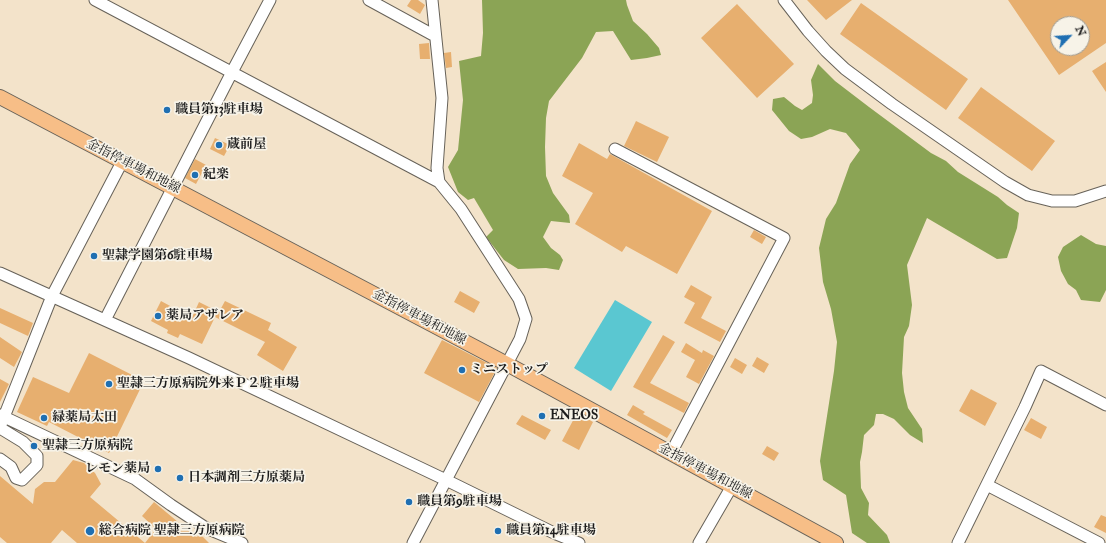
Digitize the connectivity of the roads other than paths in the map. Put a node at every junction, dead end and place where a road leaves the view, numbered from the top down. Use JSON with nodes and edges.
{"nodes":[{"id":1,"x":95,"y":0,"type":"edge"},
{"id":2,"x":270,"y":0,"type":"edge"},
{"id":3,"x":370,"y":0,"type":"edge"},
{"id":4,"x":432,"y":0,"type":"edge"},
{"id":5,"x":784,"y":0,"type":"edge"},
{"id":6,"x":435,"y":36,"type":"junction"},
{"id":7,"x":232,"y":72,"type":"junction"},
{"id":8,"x":0,"y":97,"type":"edge"},
{"id":9,"x":615,"y":149,"type":"dead end"},
{"id":10,"x":122,"y":162,"type":"junction"},
{"id":11,"x":439,"y":182,"type":"junction"},
{"id":12,"x":173,"y":187,"type":"junction"},
{"id":13,"x":1106,"y":191,"type":"edge"},
{"id":14,"x":0,"y":273,"type":"edge"},
{"id":15,"x":52,"y":296,"type":"junction"},
{"id":16,"x":105,"y":320,"type":"junction"},
{"id":17,"x":507,"y":364,"type":"junction"},
{"id":18,"x":1106,"y":405,"type":"edge"},
{"id":19,"x":1,"y":422,"type":"edge"},
{"id":20,"x":671,"y":453,"type":"junction"},
{"id":21,"x":0,"y":459,"type":"edge"},
{"id":22,"x":446,"y":480,"type":"junction"},
{"id":23,"x":987,"y":485,"type":"junction"},
{"id":24,"x":732,"y":486,"type":"junction"},
{"id":25,"x":242,"y":543,"type":"edge"},
{"id":26,"x":413,"y":543,"type":"edge"},
{"id":27,"x":579,"y":543,"type":"edge"},
{"id":28,"x":699,"y":543,"type":"edge"},
{"id":29,"x":836,"y":543,"type":"edge"},
{"id":30,"x":958,"y":543,"type":"edge"},
{"id":31,"x":1099,"y":543,"type":"edge"}],
"edges":[{"from":1,"to":7,"type":"street"},
{"from":2,"to":7,"type":"street"},
{"from":3,"to":6,"type":"street"},
{"from":4,"to":6,"type":"street"},
{"from":5,"to":13,"type":"street"},
{"from":6,"to":11,"type":"street"},
{"from":7,"to":11,"type":"street"},
{"from":7,"to":12,"type":"street"},
{"from":8,"to":10,"type":"main road","name":"金指停車場和地線"},
{"from":9,"to":20,"type":"street"},
{"from":10,"to":12,"type":"main road","name":"金指停車場和地線"},
{"from":10,"to":15,"type":"street"},
{"from":11,"to":17,"type":"street"},
{"from":12,"to":16,"type":"street"},
{"from":12,"to":17,"type":"main road","name":"金指停車場和地線"},
{"from":14,"to":15,"type":"street"},
{"from":15,"to":16,"type":"street"},
{"from":15,"to":19,"type":"street"},
{"from":16,"to":22,"type":"street"},
{"from":17,"to":20,"type":"main road","name":"金指停車場和地線"},
{"from":17,"to":22,"type":"street"},
{"from":18,"to":23,"type":"street"},
{"from":19,"to":21,"type":"street"},
{"from":19,"to":25,"type":"street"},
{"from":20,"to":24,"type":"main road","name":"金指停車場和地線"},
{"from":22,"to":26,"type":"street"},
{"from":22,"to":27,"type":"street"},
{"from":23,"to":30,"type":"street"},
{"from":23,"to":31,"type":"street"},
{"from":24,"to":28,"type":"street"},
{"from":24,"to":29,"type":"main road","name":"金指停車場和地線"}]}
